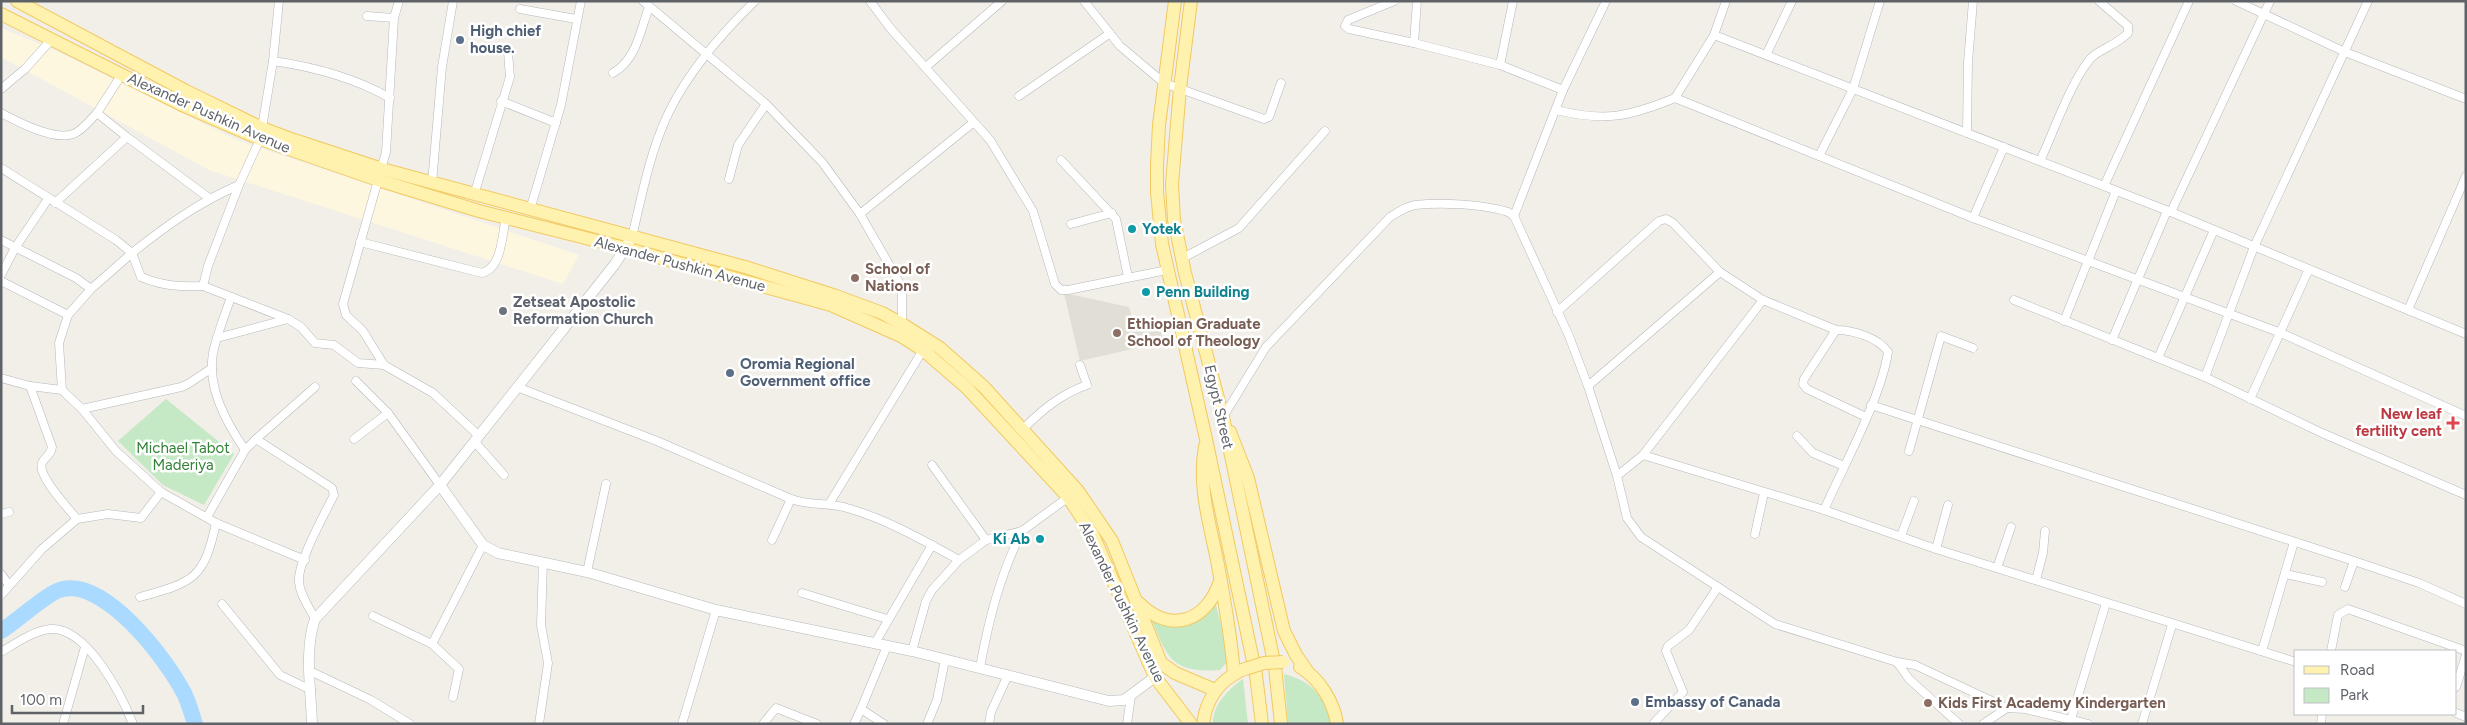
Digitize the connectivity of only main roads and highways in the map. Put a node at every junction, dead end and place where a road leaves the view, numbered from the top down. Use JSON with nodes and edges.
{"nodes":[{"id":1,"x":17,"y":1,"type":"edge"},
{"id":2,"x":1175,"y":1,"type":"edge"},
{"id":3,"x":1191,"y":1,"type":"edge"},
{"id":4,"x":33,"y":5,"type":"edge"},
{"id":5,"x":1,"y":14,"type":"edge"},
{"id":6,"x":261,"y":134,"type":"junction"},
{"id":7,"x":380,"y":174,"type":"junction"},
{"id":8,"x":479,"y":196,"type":"junction"},
{"id":9,"x":479,"y":211,"type":"junction"},
{"id":10,"x":971,"y":383,"type":"junction"},
{"id":11,"x":1223,"y":419,"type":"junction"},
{"id":12,"x":1206,"y":439,"type":"junction"},
{"id":13,"x":1073,"y":494,"type":"junction"},
{"id":14,"x":1220,"y":580,"type":"junction"},
{"id":15,"x":1137,"y":601,"type":"junction"},
{"id":16,"x":1239,"y":671,"type":"junction"},
{"id":17,"x":1307,"y":671,"type":"junction"},
{"id":18,"x":1215,"y":690,"type":"junction"},
{"id":19,"x":1339,"y":723,"type":"edge"},
{"id":20,"x":1191,"y":724,"type":"edge"},
{"id":21,"x":1203,"y":724,"type":"edge"},
{"id":22,"x":1262,"y":724,"type":"edge"},
{"id":23,"x":1281,"y":724,"type":"edge"}],
"edges":[{"from":1,"to":4,"type":"main road","name":"Alexander Pushkin Avenue"},
{"from":2,"to":12,"type":"main road","name":"Egypt Street"},
{"from":3,"to":11,"type":"main road","name":"Egypt Street"},
{"from":4,"to":6,"type":"main road","name":"Alexander Pushkin Avenue"},
{"from":5,"to":6,"type":"main road","name":"Alexander Pushkin Avenue"},
{"from":6,"to":7,"type":"main road","name":"Alexander Pushkin Avenue"},
{"from":7,"to":8,"type":"main road","name":"Alexander Pushkin Avenue"},
{"from":7,"to":9,"type":"main road","name":"Alexander Pushkin Avenue"},
{"from":8,"to":9,"type":"main road"},
{"from":8,"to":10,"type":"main road","name":"Alexander Pushkin Avenue"},
{"from":9,"to":10,"type":"main road","name":"Alexander Pushkin Avenue"},
{"from":10,"to":13,"type":"main road","name":"Alexander Pushkin Avenue"},
{"from":10,"to":13,"type":"main road","name":"Alexander Pushkin Avenue"},
{"from":11,"to":17,"type":"main road"},
{"from":11,"to":23,"type":"main road","name":"Egypt Street"},
{"from":12,"to":14,"type":"main road"},
{"from":12,"to":22,"type":"main road","name":"Egypt Street"},
{"from":13,"to":15,"type":"main road","name":"Alexander Pushkin Avenue"},
{"from":13,"to":20,"type":"main road","name":"Alexander Pushkin Avenue"},
{"from":14,"to":15,"type":"main road"},
{"from":14,"to":16,"type":"main road"},
{"from":15,"to":18,"type":"main road","name":"Alexander Pushkin Avenue"},
{"from":16,"to":17,"type":"main road","bridge":true},
{"from":16,"to":18,"type":"main road"},
{"from":17,"to":19,"type":"main road"},
{"from":18,"to":21,"type":"main road"}]}
